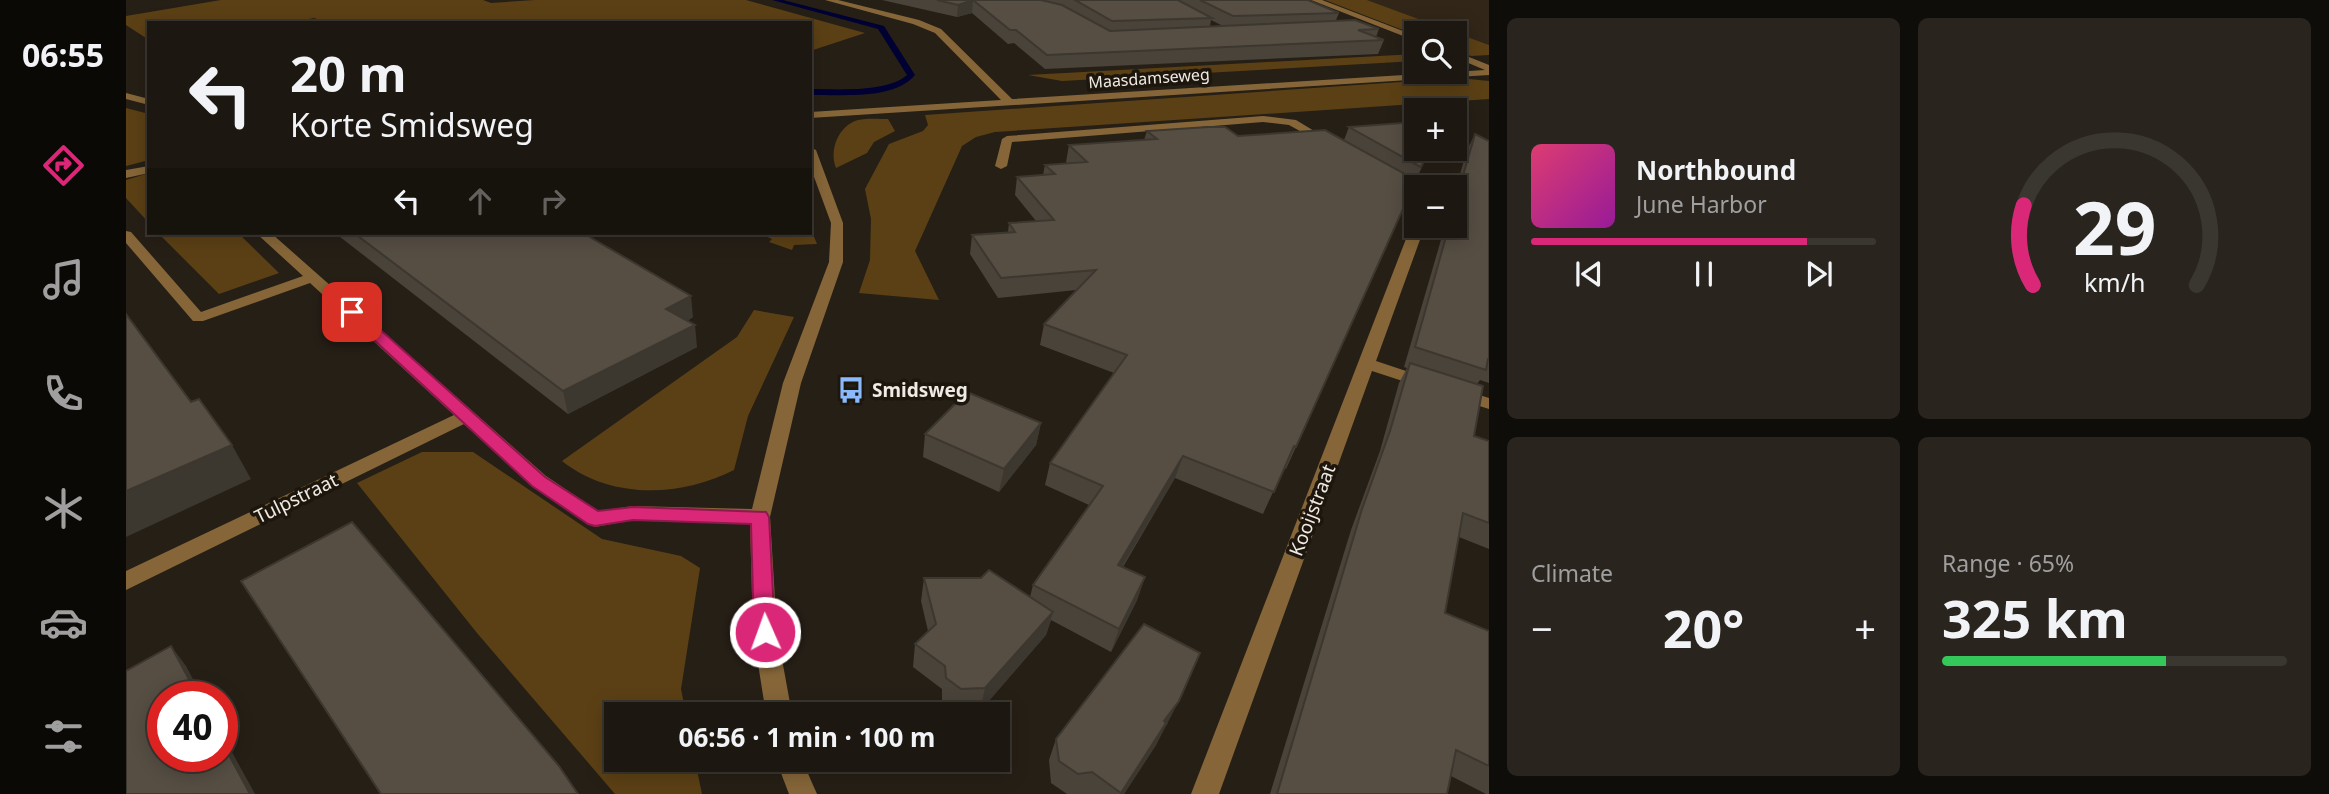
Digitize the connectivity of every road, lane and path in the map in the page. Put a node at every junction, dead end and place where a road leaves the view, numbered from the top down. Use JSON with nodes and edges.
{"nodes":[{"id":1,"x":834,"y":0,"type":"edge"},
{"id":2,"x":1315,"y":0,"type":"edge"},
{"id":3,"x":1404,"y":34,"type":"edge"},
{"id":4,"x":1467,"y":60,"type":"edge"},
{"id":5,"x":1489,"y":70,"type":"edge"},
{"id":6,"x":126,"y":96,"type":"edge"},
{"id":7,"x":147,"y":101,"type":"edge"},
{"id":8,"x":1011,"y":104,"type":"junction"},
{"id":9,"x":812,"y":115,"type":"edge"},
{"id":10,"x":1339,"y":149,"type":"edge"},
{"id":11,"x":812,"y":154,"type":"edge"},
{"id":12,"x":1001,"y":166,"type":"dead end"},
{"id":13,"x":147,"y":169,"type":"edge"},
{"id":14,"x":126,"y":174,"type":"edge"},
{"id":15,"x":126,"y":234,"type":"edge"},
{"id":16,"x":265,"y":235,"type":"edge"},
{"id":17,"x":1414,"y":238,"type":"edge"},
{"id":18,"x":314,"y":277,"type":"junction"},
{"id":19,"x":1367,"y":364,"type":"junction"},
{"id":20,"x":1489,"y":404,"type":"edge"},
{"id":21,"x":466,"y":416,"type":"junction"},
{"id":22,"x":760,"y":517,"type":"junction"},
{"id":23,"x":126,"y":581,"type":"edge"},
{"id":24,"x":777,"y":702,"type":"edge"},
{"id":25,"x":794,"y":772,"type":"edge"},
{"id":26,"x":803,"y":794,"type":"edge"},
{"id":27,"x":1205,"y":794,"type":"edge"}],
"edges":[{"from":1,"to":8,"type":"street"},
{"from":2,"to":3,"type":"street"},
{"from":4,"to":5,"type":"street"},
{"from":5,"to":8,"type":"street","name":"Maasdamseweg"},
{"from":6,"to":7,"type":"street"},
{"from":8,"to":9,"type":"street","name":"Maasdamseweg"},
{"from":10,"to":12,"type":"street"},
{"from":11,"to":22,"type":"street"},
{"from":13,"to":14,"type":"street"},
{"from":15,"to":18,"type":"street"},
{"from":16,"to":18,"type":"street"},
{"from":17,"to":19,"type":"street","name":"Kooijstraat"},
{"from":18,"to":21,"type":"street"},
{"from":19,"to":20,"type":"street"},
{"from":19,"to":27,"type":"street","name":"Kooijstraat"},
{"from":21,"to":22,"type":"street"},
{"from":21,"to":23,"type":"street","name":"Tulpstraat"},
{"from":22,"to":24,"type":"street"},
{"from":25,"to":26,"type":"street"}]}
